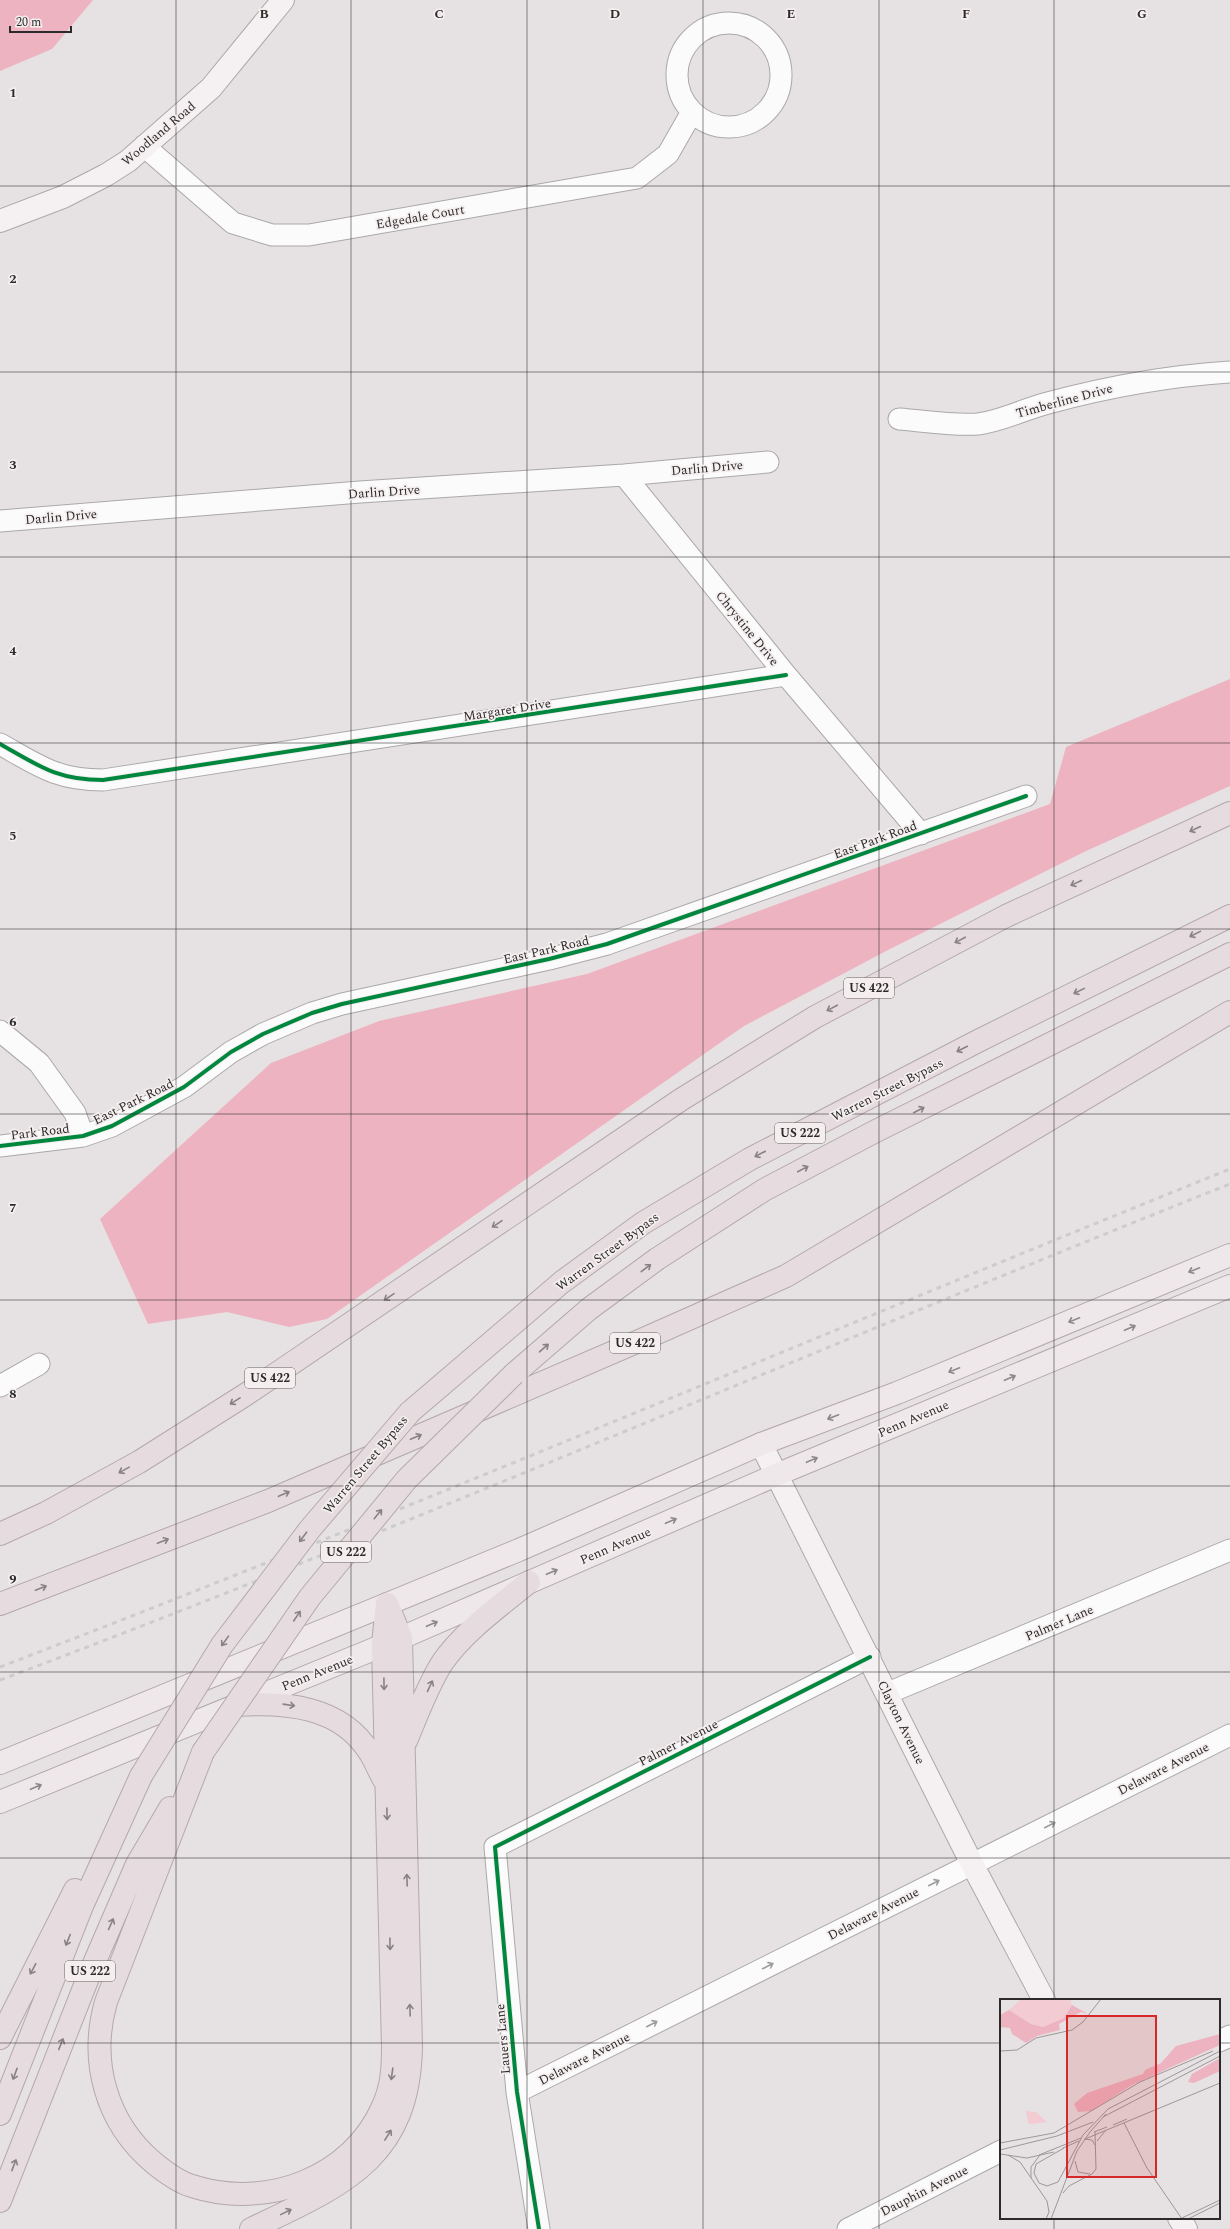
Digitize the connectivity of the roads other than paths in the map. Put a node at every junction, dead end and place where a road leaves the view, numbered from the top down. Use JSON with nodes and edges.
{"nodes":[{"id":1,"x":283,"y":0,"type":"edge"},
{"id":2,"x":692,"y":112,"type":"junction"},
{"id":3,"x":144,"y":146,"type":"junction"},
{"id":4,"x":0,"y":221,"type":"edge"},
{"id":5,"x":1230,"y":372,"type":"edge"},
{"id":6,"x":899,"y":419,"type":"dead end"},
{"id":7,"x":768,"y":462,"type":"dead end"},
{"id":8,"x":624,"y":474,"type":"junction"},
{"id":9,"x":0,"y":521,"type":"edge"},
{"id":10,"x":786,"y":675,"type":"junction"},
{"id":11,"x":0,"y":744,"type":"edge"},
{"id":12,"x":1026,"y":796,"type":"dead end"},
{"id":13,"x":1230,"y":813,"type":"edge"},
{"id":14,"x":921,"y":834,"type":"junction"},
{"id":15,"x":1230,"y":916,"type":"edge"},
{"id":16,"x":1230,"y":954,"type":"edge"},
{"id":17,"x":1230,"y":1012,"type":"edge"},
{"id":18,"x":0,"y":1031,"type":"edge"},
{"id":19,"x":83,"y":1136,"type":"junction"},
{"id":20,"x":0,"y":1146,"type":"edge"},
{"id":21,"x":1230,"y":1255,"type":"edge"},
{"id":22,"x":1230,"y":1286,"type":"edge"},
{"id":23,"x":39,"y":1364,"type":"dead end"},
{"id":24,"x":0,"y":1386,"type":"edge"},
{"id":25,"x":762,"y":1444,"type":"junction"},
{"id":26,"x":776,"y":1475,"type":"junction"},
{"id":27,"x":0,"y":1534,"type":"edge"},
{"id":28,"x":1230,"y":1550,"type":"edge"},
{"id":29,"x":530,"y":1582,"type":"junction"},
{"id":30,"x":2,"y":1599,"type":"edge"},
{"id":31,"x":387,"y":1604,"type":"junction"},
{"id":32,"x":392,"y":1641,"type":"junction"},
{"id":33,"x":870,"y":1657,"type":"junction"},
{"id":34,"x":888,"y":1693,"type":"junction"},
{"id":35,"x":237,"y":1705,"type":"junction"},
{"id":36,"x":1230,"y":1735,"type":"edge"},
{"id":37,"x":403,"y":1748,"type":"junction"},
{"id":38,"x":204,"y":1752,"type":"junction"},
{"id":39,"x":0,"y":1763,"type":"edge"},
{"id":40,"x":141,"y":1776,"type":"junction"},
{"id":41,"x":386,"y":1785,"type":"junction"},
{"id":42,"x":0,"y":1802,"type":"edge"},
{"id":43,"x":495,"y":1847,"type":"joint"},
{"id":44,"x":972,"y":1864,"type":"junction"},
{"id":45,"x":1043,"y":1999,"type":"edge"},
{"id":46,"x":1230,"y":2036,"type":"edge"},
{"id":47,"x":0,"y":2038,"type":"edge"},
{"id":48,"x":1220,"y":2041,"type":"edge"},
{"id":49,"x":517,"y":2092,"type":"junction"},
{"id":50,"x":0,"y":2114,"type":"edge"},
{"id":51,"x":1000,"y":2152,"type":"edge"},
{"id":52,"x":0,"y":2201,"type":"edge"},
{"id":53,"x":1180,"y":2219,"type":"edge"},
{"id":54,"x":251,"y":2229,"type":"edge"},
{"id":55,"x":540,"y":2229,"type":"edge"},
{"id":56,"x":848,"y":2229,"type":"edge"},
{"id":57,"x":1186,"y":2229,"type":"edge"}],
"edges":[{"from":1,"to":3,"type":"street","name":"Woodland Road"},
{"from":2,"to":2,"type":"street"},
{"from":2,"to":3,"type":"street","name":"Edgedale Court"},
{"from":3,"to":4,"type":"street","name":"Woodland Road"},
{"from":5,"to":6,"type":"street","name":"Timberline Drive"},
{"from":7,"to":8,"type":"street","name":"Darlin Drive"},
{"from":8,"to":9,"type":"street","name":"Darlin Drive"},
{"from":8,"to":10,"type":"street","name":"Chrystine Drive"},
{"from":10,"to":11,"type":"street","name":"Margaret Drive"},
{"from":10,"to":14,"type":"street","name":"Chrystine Drive"},
{"from":12,"to":14,"type":"street","name":"East Park Road"},
{"from":13,"to":27,"type":"highway","number":"US 422","one_way":true},
{"from":14,"to":19,"type":"street","name":"East Park Road"},
{"from":15,"to":40,"type":"highway","name":"Warren Street Bypass","number":"US 222","one_way":true,"bridge":true},
{"from":38,"to":16,"type":"highway","number":"US 222","one_way":true,"bridge":true},
{"from":30,"to":17,"type":"highway","number":"US 422","one_way":true},
{"from":18,"to":19,"type":"street"},
{"from":19,"to":20,"type":"street","name":"Park Road"},
{"from":21,"to":25,"type":"main road","one_way":true},
{"from":26,"to":22,"type":"main road","name":"Penn Avenue","one_way":true},
{"from":23,"to":24,"type":"street"},
{"from":25,"to":26,"type":"street","name":"Clayton Avenue"},
{"from":25,"to":31,"type":"main road"},
{"from":29,"to":26,"type":"main road","name":"Penn Avenue","one_way":true},
{"from":26,"to":33,"type":"street","name":"Clayton Avenue"},
{"from":28,"to":34,"type":"street","name":"Palmer Lane"},
{"from":32,"to":29,"type":"main road","name":"Penn Avenue","one_way":true},
{"from":37,"to":29,"type":"highway","one_way":true},
{"from":31,"to":32,"type":"highway"},
{"from":31,"to":39,"type":"main road"},
{"from":32,"to":35,"type":"main road","name":"Penn Avenue"},
{"from":32,"to":37,"type":"highway"},
{"from":32,"to":41,"type":"highway","one_way":true},
{"from":33,"to":34,"type":"street","name":"Clayton Avenue"},
{"from":33,"to":43,"type":"street","name":"Palmer Avenue"},
{"from":34,"to":44,"type":"street","name":"Clayton Avenue"},
{"from":35,"to":41,"type":"highway","one_way":true},
{"from":42,"to":35,"type":"main road","name":"Penn Avenue","one_way":true},
{"from":44,"to":36,"type":"street","name":"Delaware Avenue","one_way":true},
{"from":54,"to":37,"type":"highway","one_way":true},
{"from":41,"to":38,"type":"highway","one_way":true},
{"from":52,"to":38,"type":"highway","number":"US 222","one_way":true},
{"from":40,"to":47,"type":"highway","one_way":true},
{"from":40,"to":50,"type":"highway","number":"US 222","one_way":true},
{"from":43,"to":49,"type":"street","name":"Lauers Lane"},
{"from":44,"to":45,"type":"street","name":"Clayton Avenue"},
{"from":49,"to":44,"type":"street","name":"Delaware Avenue","one_way":true},
{"from":46,"to":48,"type":"street"},
{"from":49,"to":55,"type":"street","name":"Lauers Lane"},
{"from":51,"to":56,"type":"street","name":"Dauphin Avenue"},
{"from":53,"to":57,"type":"street"}]}
